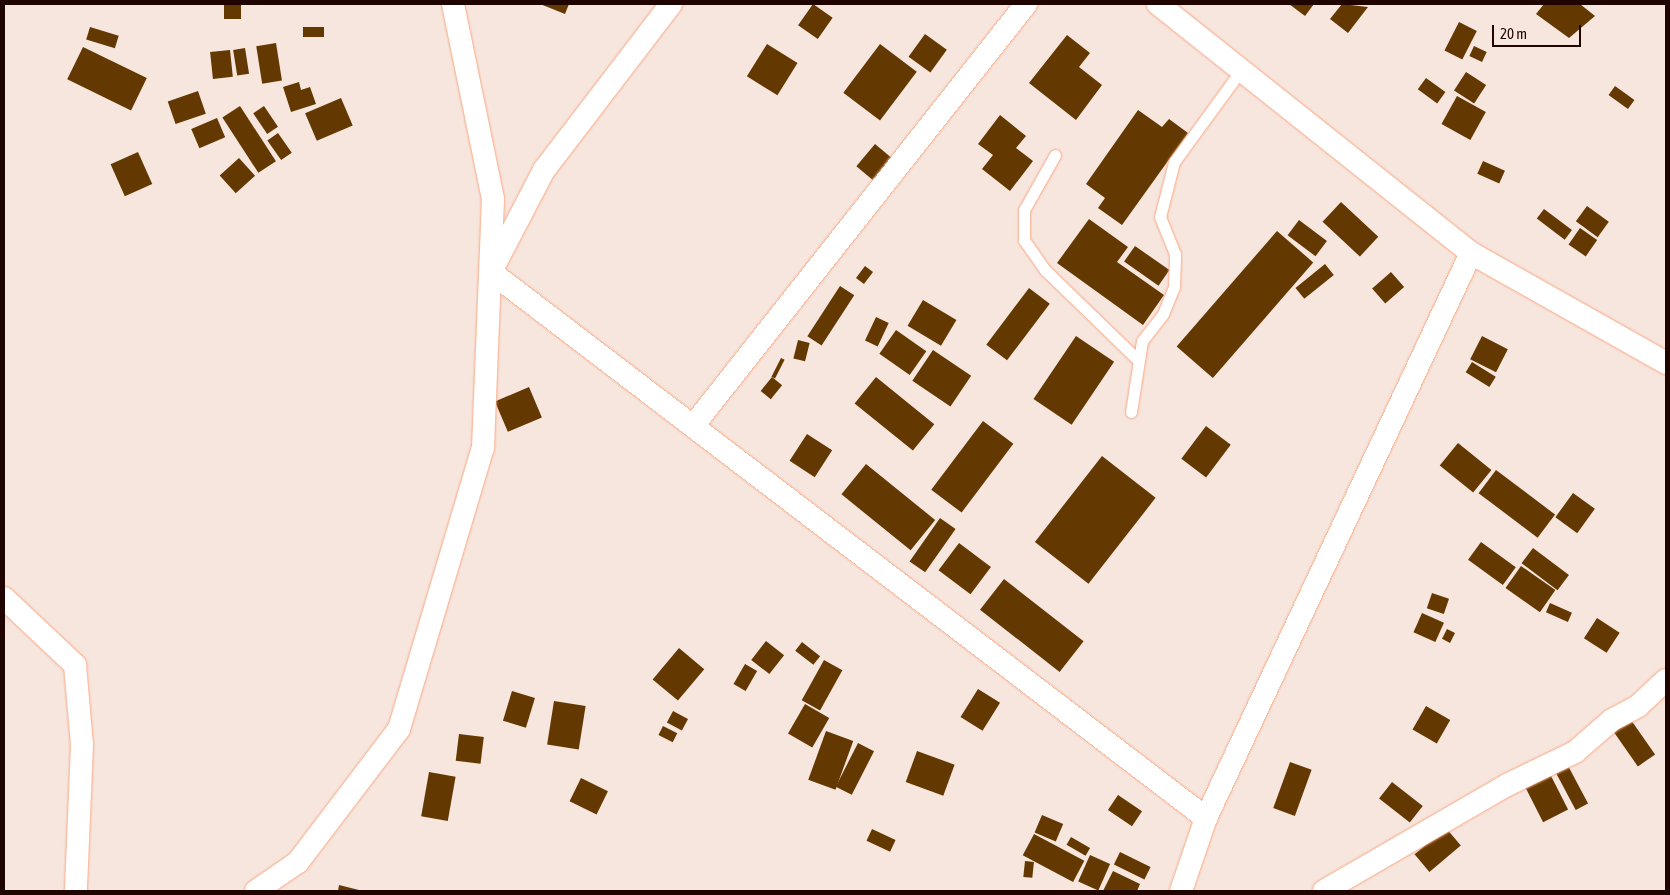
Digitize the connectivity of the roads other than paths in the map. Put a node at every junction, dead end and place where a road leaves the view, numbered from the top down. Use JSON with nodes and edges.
{"nodes":[{"id":1,"x":454,"y":4,"type":"edge"},
{"id":2,"x":671,"y":4,"type":"edge"},
{"id":3,"x":1026,"y":4,"type":"edge"},
{"id":4,"x":1158,"y":4,"type":"edge"},
{"id":5,"x":1241,"y":70,"type":"junction"},
{"id":6,"x":1055,"y":155,"type":"dead end"},
{"id":7,"x":1471,"y":253,"type":"junction"},
{"id":8,"x":491,"y":272,"type":"junction"},
{"id":9,"x":1138,"y":360,"type":"junction"},
{"id":10,"x":1666,"y":363,"type":"edge"},
{"id":11,"x":1131,"y":412,"type":"dead end"},
{"id":12,"x":693,"y":426,"type":"junction"},
{"id":13,"x":4,"y":598,"type":"edge"},
{"id":14,"x":1666,"y":680,"type":"edge"},
{"id":15,"x":1206,"y":818,"type":"junction"},
{"id":16,"x":76,"y":891,"type":"edge"},
{"id":17,"x":256,"y":891,"type":"edge"},
{"id":18,"x":1181,"y":891,"type":"edge"},
{"id":19,"x":1324,"y":891,"type":"edge"}],
"edges":[{"from":1,"to":8,"type":"street"},
{"from":2,"to":8,"type":"street"},
{"from":3,"to":12,"type":"street"},
{"from":4,"to":5,"type":"street"},
{"from":5,"to":7,"type":"street"},
{"from":5,"to":9,"type":"lane"},
{"from":6,"to":9,"type":"lane"},
{"from":7,"to":10,"type":"street"},
{"from":7,"to":15,"type":"street"},
{"from":8,"to":12,"type":"street"},
{"from":8,"to":17,"type":"street"},
{"from":9,"to":11,"type":"lane"},
{"from":12,"to":15,"type":"street"},
{"from":13,"to":16,"type":"street"},
{"from":14,"to":19,"type":"street"},
{"from":15,"to":18,"type":"street"}]}
